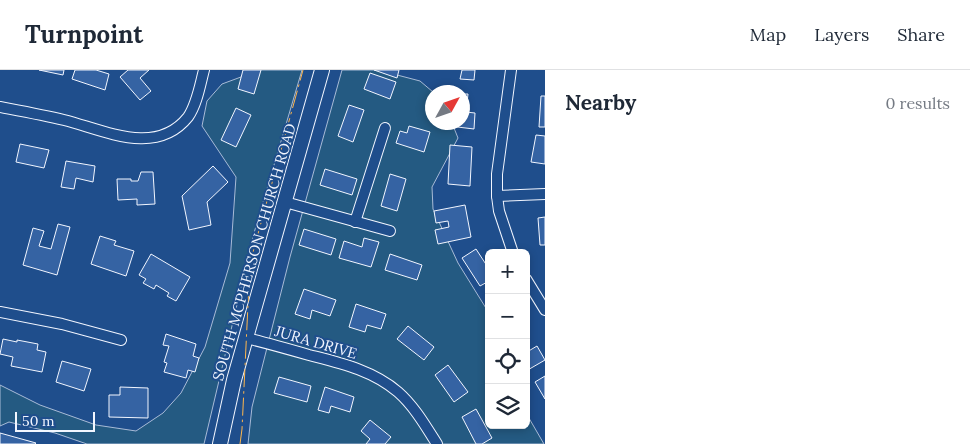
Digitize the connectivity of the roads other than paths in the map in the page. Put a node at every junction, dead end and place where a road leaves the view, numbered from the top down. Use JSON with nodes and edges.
{"nodes":[{"id":1,"x":204,"y":70,"type":"edge"},
{"id":2,"x":322,"y":70,"type":"edge"},
{"id":3,"x":510,"y":70,"type":"edge"},
{"id":4,"x":0,"y":107,"type":"edge"},
{"id":5,"x":385,"y":128,"type":"dead end"},
{"id":6,"x":545,"y":194,"type":"edge"},
{"id":7,"x":497,"y":196,"type":"junction"},
{"id":8,"x":284,"y":202,"type":"junction"},
{"id":9,"x":355,"y":222,"type":"junction"},
{"id":10,"x":390,"y":232,"type":"dead end"},
{"id":11,"x":512,"y":249,"type":"edge"},
{"id":12,"x":530,"y":286,"type":"edge"},
{"id":13,"x":545,"y":310,"type":"edge"},
{"id":14,"x":0,"y":312,"type":"edge"},
{"id":15,"x":246,"y":338,"type":"junction"},
{"id":16,"x":121,"y":340,"type":"dead end"},
{"id":17,"x":220,"y":444,"type":"edge"},
{"id":18,"x":437,"y":444,"type":"edge"}],
"edges":[{"from":1,"to":4,"type":"street"},
{"from":2,"to":8,"type":"main road","name":"SOUTH MCPHERSON CHURCH ROAD"},
{"from":3,"to":7,"type":"street"},
{"from":5,"to":9,"type":"street"},
{"from":6,"to":7,"type":"street"},
{"from":7,"to":11,"type":"street"},
{"from":8,"to":9,"type":"street"},
{"from":8,"to":15,"type":"main road","name":"SOUTH MCPHERSON CHURCH ROAD"},
{"from":9,"to":10,"type":"street"},
{"from":12,"to":13,"type":"street"},
{"from":14,"to":16,"type":"street"},
{"from":15,"to":17,"type":"main road","name":"SOUTH MCPHERSON CHURCH ROAD"},
{"from":15,"to":18,"type":"street","name":"JURA DRIVE"}]}
